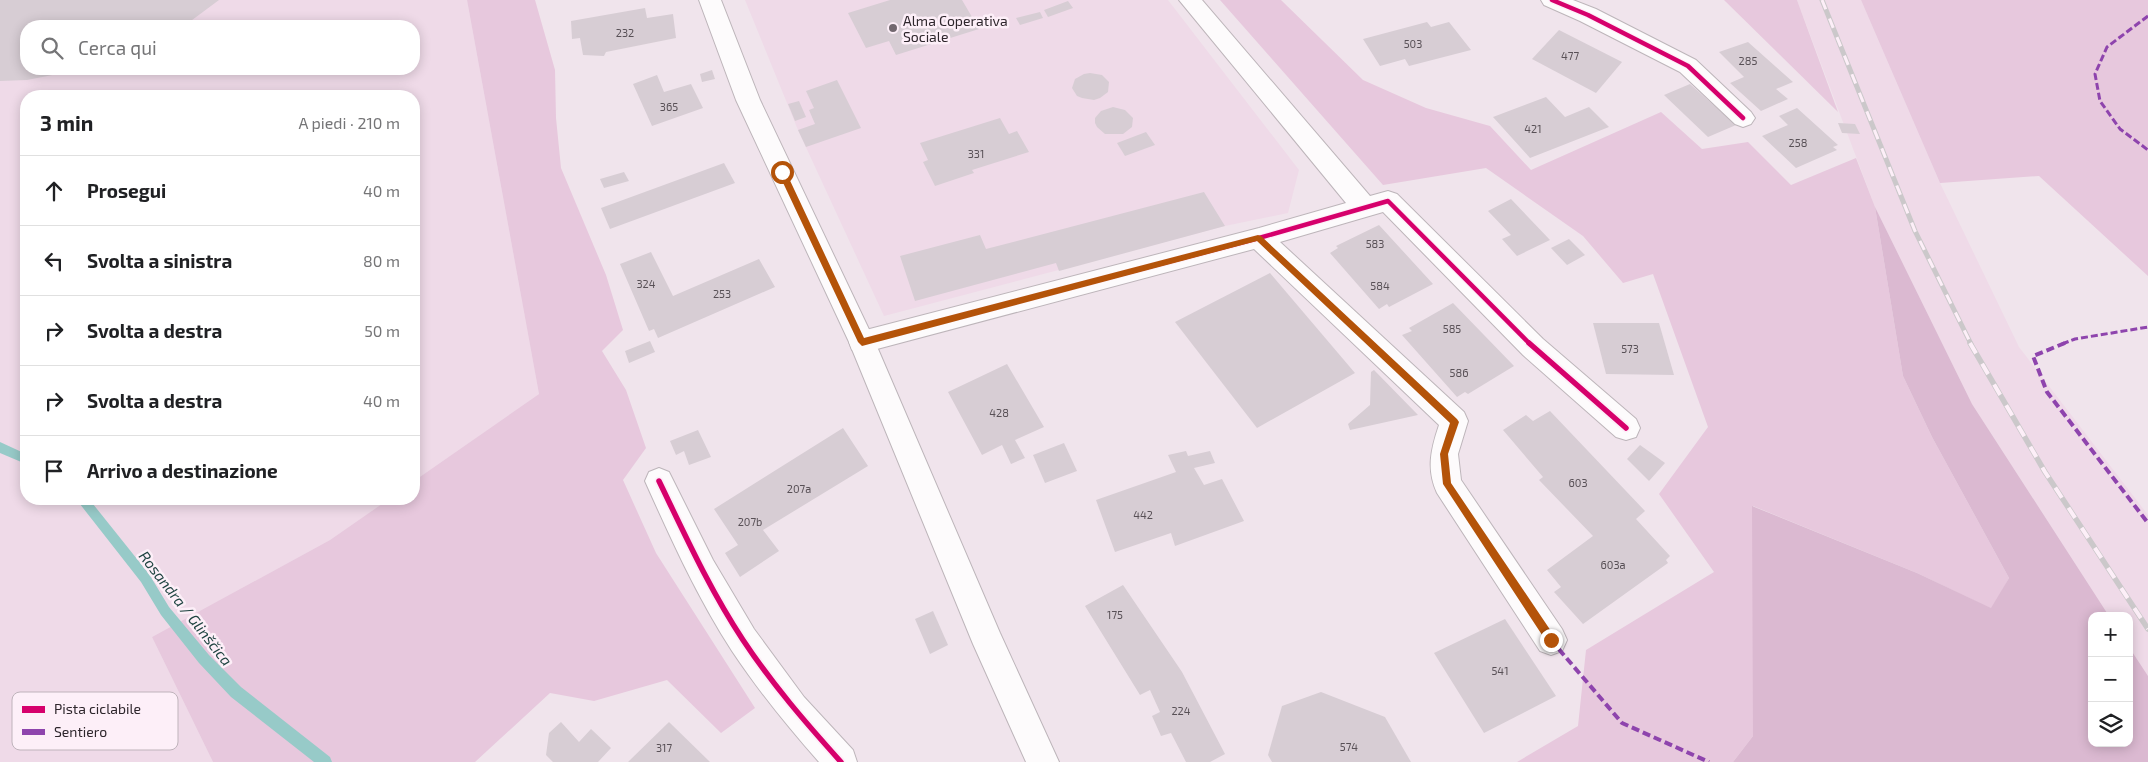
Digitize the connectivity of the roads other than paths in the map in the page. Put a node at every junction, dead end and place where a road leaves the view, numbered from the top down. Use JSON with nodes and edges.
{"nodes":[{"id":1,"x":710,"y":0,"type":"edge"},
{"id":2,"x":1190,"y":0,"type":"edge"},
{"id":3,"x":1552,"y":0,"type":"edge"},
{"id":4,"x":1743,"y":118,"type":"dead end"},
{"id":5,"x":1364,"y":208,"type":"junction"},
{"id":6,"x":1258,"y":238,"type":"junction"},
{"id":7,"x":862,"y":342,"type":"junction"},
{"id":8,"x":1626,"y":428,"type":"dead end"},
{"id":9,"x":659,"y":481,"type":"dead end"},
{"id":10,"x":1551,"y":640,"type":"dead end"},
{"id":11,"x":842,"y":762,"type":"edge"},
{"id":12,"x":1043,"y":762,"type":"edge"}],
"edges":[{"from":1,"to":7,"type":"street"},
{"from":2,"to":5,"type":"street"},
{"from":3,"to":4,"type":"street"},
{"from":5,"to":6,"type":"street"},
{"from":5,"to":8,"type":"street"},
{"from":6,"to":7,"type":"street"},
{"from":6,"to":10,"type":"street"},
{"from":7,"to":12,"type":"street"},
{"from":9,"to":11,"type":"street"}]}
